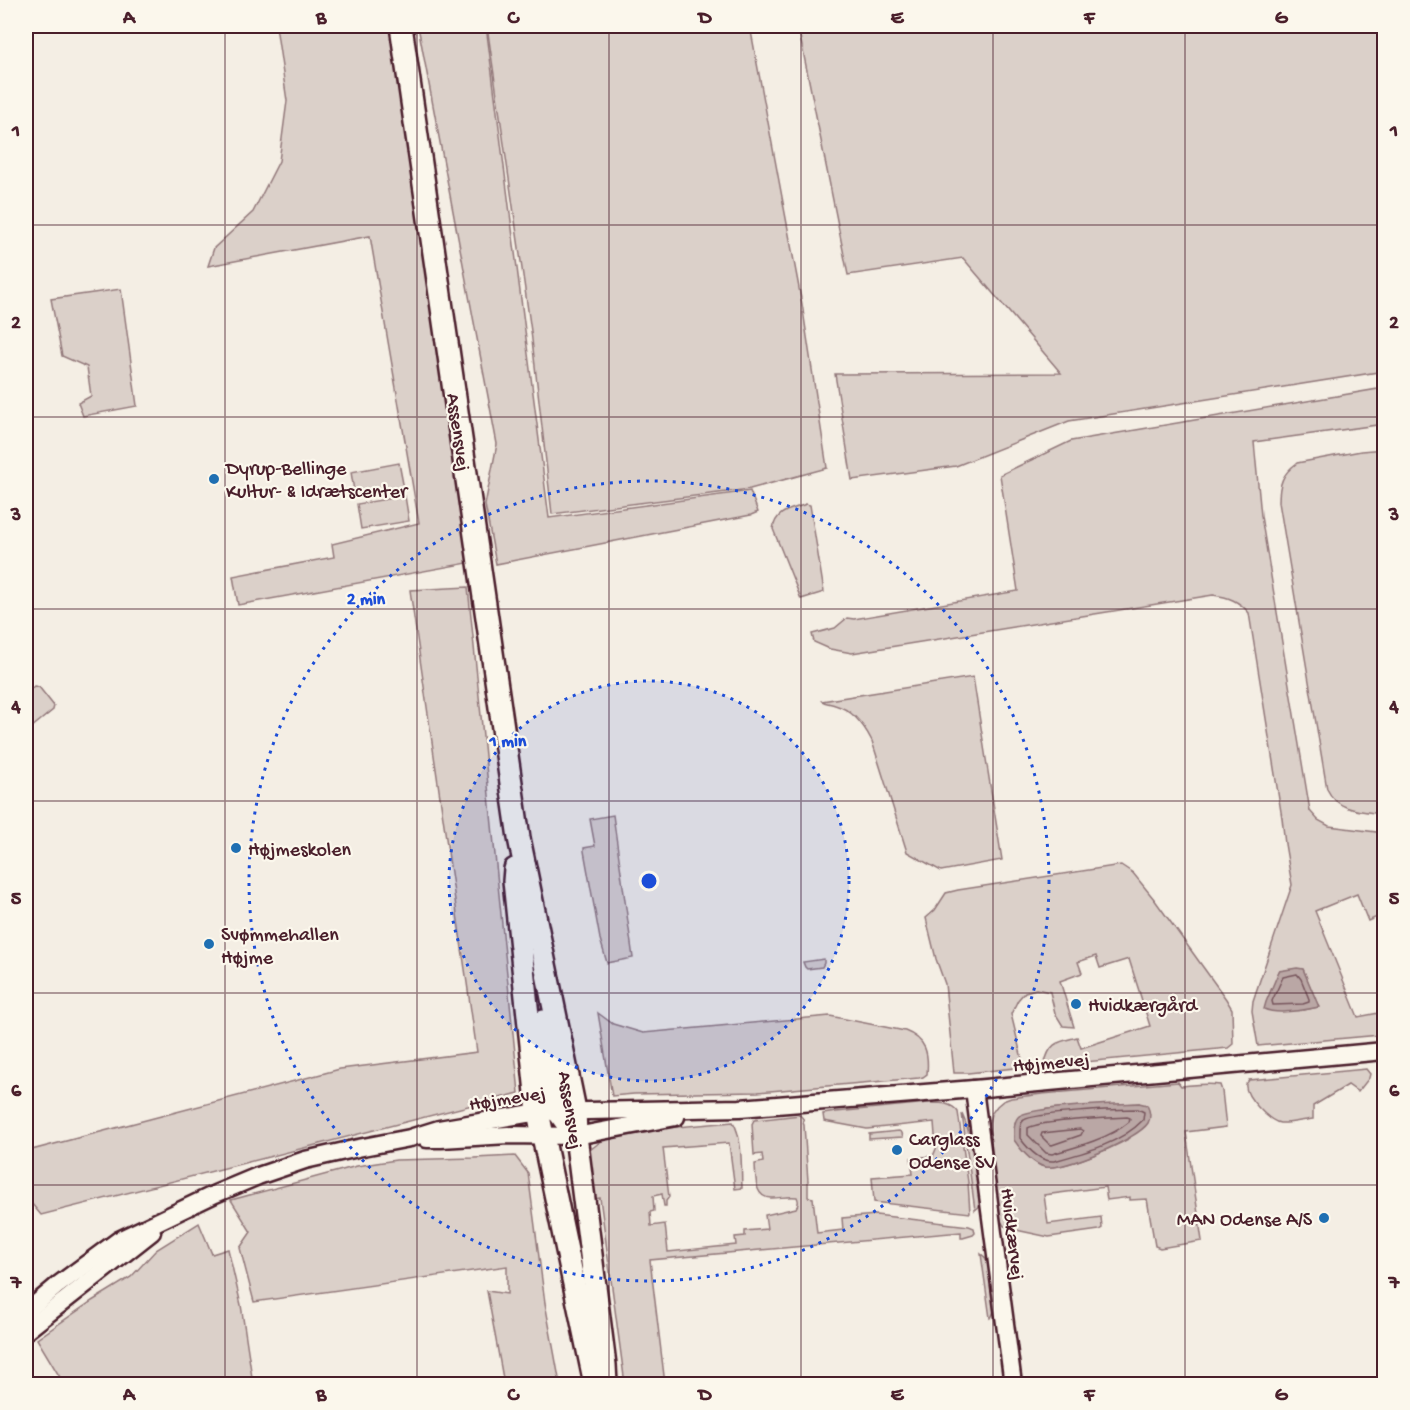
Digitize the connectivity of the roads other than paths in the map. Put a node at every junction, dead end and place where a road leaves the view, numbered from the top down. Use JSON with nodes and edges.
{"nodes":[{"id":1,"x":401,"y":26,"type":"edge"},
{"id":2,"x":518,"y":848,"type":"junction"},
{"id":3,"x":1384,"y":1051,"type":"edge"},
{"id":4,"x":974,"y":1089,"type":"junction"},
{"id":5,"x":721,"y":1109,"type":"junction"},
{"id":6,"x":557,"y":1111,"type":"junction"},
{"id":7,"x":559,"y":1136,"type":"junction"},
{"id":8,"x":410,"y":1138,"type":"junction"},
{"id":9,"x":171,"y":1216,"type":"junction"},
{"id":10,"x":26,"y":1312,"type":"edge"},
{"id":11,"x":26,"y":1331,"type":"edge"},
{"id":12,"x":606,"y":1375,"type":"edge"},
{"id":13,"x":595,"y":1384,"type":"edge"},
{"id":14,"x":1013,"y":1384,"type":"edge"}],
"edges":[{"from":1,"to":2,"type":"main road","name":"Assensvej"},
{"from":2,"to":6,"type":"main road","name":"Assensvej"},
{"from":2,"to":6,"type":"main road","name":"Assensvej"},
{"from":3,"to":4,"type":"street","name":"Højmevej"},
{"from":4,"to":5,"type":"street","name":"Højmevej"},
{"from":4,"to":14,"type":"street","name":"Hvidkærvej"},
{"from":5,"to":6,"type":"street","name":"Højmevej"},
{"from":5,"to":7,"type":"street","name":"Højmevej"},
{"from":6,"to":7,"type":"main road"},
{"from":6,"to":7,"type":"main road","name":"Assensvej"},
{"from":6,"to":8,"type":"street","name":"Højmevej"},
{"from":7,"to":8,"type":"street","name":"Højmevej"},
{"from":7,"to":12,"type":"main road"},
{"from":7,"to":13,"type":"main road","name":"Assensvej"},
{"from":8,"to":9,"type":"street","name":"Højmevej"},
{"from":9,"to":10,"type":"street","name":"Højmevej"},
{"from":9,"to":11,"type":"street","name":"Højmevej"}]}
